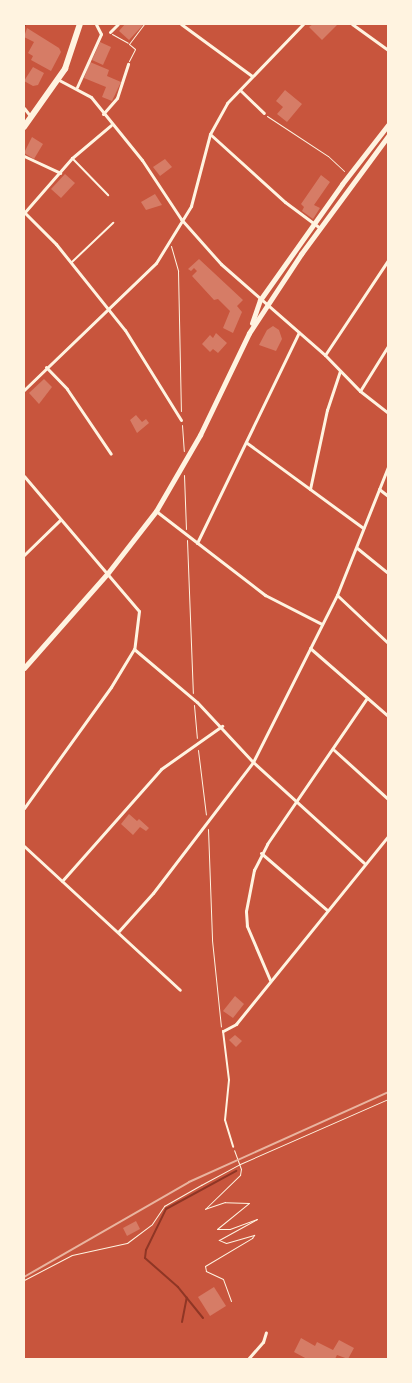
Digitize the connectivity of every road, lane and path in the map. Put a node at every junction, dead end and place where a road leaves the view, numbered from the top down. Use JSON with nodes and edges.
{"nodes":[{"id":1,"x":80,"y":24,"type":"edge"},
{"id":2,"x":96,"y":24,"type":"edge"},
{"id":3,"x":118,"y":24,"type":"edge"},
{"id":4,"x":144,"y":24,"type":"edge"},
{"id":5,"x":181,"y":24,"type":"edge"},
{"id":6,"x":302,"y":24,"type":"edge"},
{"id":7,"x":352,"y":24,"type":"edge"},
{"id":8,"x":110,"y":32,"type":"joint"},
{"id":9,"x":129,"y":44,"type":"junction"},
{"id":10,"x":388,"y":50,"type":"edge"},
{"id":11,"x":128,"y":64,"type":"joint"},
{"id":12,"x":252,"y":76,"type":"junction"},
{"id":13,"x":59,"y":80,"type":"junction"},
{"id":14,"x":77,"y":87,"type":"junction"},
{"id":15,"x":240,"y":90,"type":"junction"},
{"id":16,"x":24,"y":108,"type":"edge"},
{"id":17,"x":264,"y":113,"type":"joint"},
{"id":18,"x":103,"y":114,"type":"junction"},
{"id":19,"x":31,"y":117,"type":"junction"},
{"id":20,"x":111,"y":125,"type":"junction"},
{"id":21,"x":388,"y":125,"type":"edge"},
{"id":22,"x":24,"y":126,"type":"edge"},
{"id":23,"x":210,"y":134,"type":"junction"},
{"id":24,"x":388,"y":136,"type":"edge"},
{"id":25,"x":24,"y":156,"type":"edge"},
{"id":26,"x":72,"y":158,"type":"junction"},
{"id":27,"x":60,"y":173,"type":"junction"},
{"id":28,"x":349,"y":175,"type":"junction"},
{"id":29,"x":108,"y":195,"type":"dead end"},
{"id":30,"x":25,"y":213,"type":"edge"},
{"id":31,"x":181,"y":219,"type":"junction"},
{"id":32,"x":113,"y":223,"type":"dead end"},
{"id":33,"x":314,"y":223,"type":"junction"},
{"id":34,"x":320,"y":228,"type":"junction"},
{"id":35,"x":170,"y":243,"type":"junction"},
{"id":36,"x":388,"y":260,"type":"edge"},
{"id":37,"x":70,"y":263,"type":"junction"},
{"id":38,"x":260,"y":300,"type":"junction"},
{"id":39,"x":266,"y":305,"type":"junction"},
{"id":40,"x":108,"y":308,"type":"junction"},
{"id":41,"x":299,"y":332,"type":"junction"},
{"id":42,"x":248,"y":333,"type":"junction"},
{"id":43,"x":388,"y":346,"type":"edge"},
{"id":44,"x":325,"y":355,"type":"junction"},
{"id":45,"x":46,"y":367,"type":"junction"},
{"id":46,"x":340,"y":371,"type":"junction"},
{"id":47,"x":24,"y":390,"type":"edge"},
{"id":48,"x":360,"y":391,"type":"junction"},
{"id":49,"x":388,"y":413,"type":"edge"},
{"id":50,"x":181,"y":420,"type":"junction"},
{"id":51,"x":247,"y":443,"type":"junction"},
{"id":52,"x":111,"y":454,"type":"dead end"},
{"id":53,"x":185,"y":460,"type":"junction"},
{"id":54,"x":388,"y":467,"type":"edge"},
{"id":55,"x":24,"y":476,"type":"edge"},
{"id":56,"x":310,"y":489,"type":"junction"},
{"id":57,"x":379,"y":489,"type":"junction"},
{"id":58,"x":388,"y":496,"type":"edge"},
{"id":59,"x":156,"y":511,"type":"junction"},
{"id":60,"x":60,"y":520,"type":"junction"},
{"id":61,"x":363,"y":528,"type":"junction"},
{"id":62,"x":187,"y":536,"type":"junction"},
{"id":63,"x":197,"y":543,"type":"junction"},
{"id":64,"x":357,"y":548,"type":"junction"},
{"id":65,"x":24,"y":555,"type":"edge"},
{"id":66,"x":388,"y":573,"type":"edge"},
{"id":67,"x":107,"y":574,"type":"junction"},
{"id":68,"x":336,"y":595,"type":"junction"},
{"id":69,"x":322,"y":624,"type":"junction"},
{"id":70,"x":388,"y":643,"type":"edge"},
{"id":71,"x":310,"y":648,"type":"junction"},
{"id":72,"x":134,"y":649,"type":"junction"},
{"id":73,"x":24,"y":668,"type":"edge"},
{"id":74,"x":194,"y":698,"type":"junction"},
{"id":75,"x":367,"y":698,"type":"junction"},
{"id":76,"x":388,"y":716,"type":"edge"},
{"id":77,"x":223,"y":726,"type":"junction"},
{"id":78,"x":197,"y":744,"type":"junction"},
{"id":79,"x":334,"y":750,"type":"junction"},
{"id":80,"x":253,"y":762,"type":"junction"},
{"id":81,"x":388,"y":799,"type":"edge"},
{"id":82,"x":298,"y":801,"type":"junction"},
{"id":83,"x":24,"y":808,"type":"edge"},
{"id":84,"x":207,"y":821,"type":"junction"},
{"id":85,"x":388,"y":836,"type":"edge"},
{"id":86,"x":24,"y":846,"type":"edge"},
{"id":87,"x":261,"y":853,"type":"junction"},
{"id":88,"x":364,"y":863,"type":"junction"},
{"id":89,"x":62,"y":881,"type":"junction"},
{"id":90,"x":327,"y":910,"type":"junction"},
{"id":91,"x":118,"y":932,"type":"junction"},
{"id":92,"x":270,"y":980,"type":"junction"},
{"id":93,"x":180,"y":990,"type":"dead end"},
{"id":94,"x":223,"y":1031,"type":"junction"},
{"id":95,"x":388,"y":1099,"type":"edge"},
{"id":96,"x":232,"y":1147,"type":"joint"},
{"id":97,"x":240,"y":1164,"type":"junction"},
{"id":98,"x":24,"y":1280,"type":"edge"},
{"id":99,"x":231,"y":1301,"type":"dead end"},
{"id":100,"x":266,"y":1332,"type":"dead end"},
{"id":101,"x":248,"y":1359,"type":"edge"}],
"edges":[{"from":1,"to":13,"type":"main road"},
{"from":2,"to":14,"type":"street"},
{"from":3,"to":8,"type":"street"},
{"from":4,"to":9,"type":"path"},
{"from":5,"to":12,"type":"street"},
{"from":6,"to":12,"type":"street"},
{"from":7,"to":10,"type":"street"},
{"from":8,"to":9,"type":"path"},
{"from":9,"to":11,"type":"path"},
{"from":11,"to":18,"type":"street"},
{"from":12,"to":15,"type":"street"},
{"from":13,"to":14,"type":"street"},
{"from":13,"to":19,"type":"main road"},
{"from":14,"to":18,"type":"street"},
{"from":15,"to":17,"type":"street"},
{"from":15,"to":23,"type":"street"},
{"from":16,"to":19,"type":"street"},
{"from":17,"to":28,"type":"path"},
{"from":18,"to":20,"type":"street"},
{"from":19,"to":22,"type":"main road"},
{"from":20,"to":26,"type":"street"},
{"from":20,"to":31,"type":"street"},
{"from":21,"to":28,"type":"main road"},
{"from":23,"to":31,"type":"street"},
{"from":23,"to":33,"type":"street"},
{"from":24,"to":34,"type":"main road"},
{"from":25,"to":27,"type":"street"},
{"from":26,"to":27,"type":"street"},
{"from":26,"to":29,"type":"lane"},
{"from":27,"to":30,"type":"street"},
{"from":28,"to":33,"type":"main road"},
{"from":30,"to":37,"type":"street"},
{"from":31,"to":35,"type":"street"},
{"from":31,"to":38,"type":"street"},
{"from":32,"to":37,"type":"lane"},
{"from":33,"to":34,"type":"street"},
{"from":33,"to":38,"type":"main road"},
{"from":34,"to":39,"type":"main road"},
{"from":35,"to":40,"type":"street"},
{"from":35,"to":50,"type":"path"},
{"from":36,"to":44,"type":"street"},
{"from":37,"to":40,"type":"street"},
{"from":38,"to":39,"type":"street"},
{"from":38,"to":42,"type":"main road"},
{"from":39,"to":41,"type":"street"},
{"from":39,"to":42,"type":"main road"},
{"from":40,"to":45,"type":"street"},
{"from":40,"to":50,"type":"street"},
{"from":41,"to":44,"type":"street"},
{"from":41,"to":51,"type":"street"},
{"from":42,"to":53,"type":"main road"},
{"from":43,"to":48,"type":"street"},
{"from":44,"to":46,"type":"street"},
{"from":45,"to":47,"type":"street"},
{"from":45,"to":52,"type":"street"},
{"from":46,"to":48,"type":"street"},
{"from":46,"to":56,"type":"street"},
{"from":48,"to":49,"type":"street"},
{"from":50,"to":53,"type":"path"},
{"from":51,"to":56,"type":"street"},
{"from":51,"to":63,"type":"street"},
{"from":53,"to":59,"type":"main road"},
{"from":53,"to":62,"type":"path"},
{"from":54,"to":57,"type":"street"},
{"from":55,"to":60,"type":"street"},
{"from":56,"to":61,"type":"street"},
{"from":57,"to":58,"type":"street"},
{"from":57,"to":61,"type":"street"},
{"from":59,"to":62,"type":"street"},
{"from":59,"to":67,"type":"main road"},
{"from":60,"to":65,"type":"street"},
{"from":60,"to":67,"type":"street"},
{"from":61,"to":64,"type":"street"},
{"from":62,"to":63,"type":"street"},
{"from":62,"to":74,"type":"path"},
{"from":63,"to":69,"type":"street"},
{"from":64,"to":66,"type":"street"},
{"from":64,"to":68,"type":"street"},
{"from":67,"to":72,"type":"street"},
{"from":67,"to":73,"type":"main road"},
{"from":68,"to":69,"type":"street"},
{"from":68,"to":70,"type":"street"},
{"from":69,"to":71,"type":"street"},
{"from":71,"to":75,"type":"street"},
{"from":71,"to":80,"type":"street"},
{"from":72,"to":74,"type":"street"},
{"from":72,"to":83,"type":"street"},
{"from":74,"to":77,"type":"street"},
{"from":74,"to":78,"type":"path"},
{"from":75,"to":76,"type":"street"},
{"from":75,"to":79,"type":"street"},
{"from":77,"to":78,"type":"street"},
{"from":77,"to":80,"type":"street"},
{"from":78,"to":84,"type":"path"},
{"from":78,"to":89,"type":"street"},
{"from":79,"to":81,"type":"street"},
{"from":79,"to":82,"type":"street"},
{"from":80,"to":82,"type":"street"},
{"from":80,"to":84,"type":"street"},
{"from":82,"to":87,"type":"street"},
{"from":82,"to":88,"type":"street"},
{"from":84,"to":91,"type":"street"},
{"from":84,"to":94,"type":"path"},
{"from":85,"to":88,"type":"street"},
{"from":86,"to":89,"type":"street"},
{"from":87,"to":90,"type":"street"},
{"from":87,"to":92,"type":"street"},
{"from":88,"to":90,"type":"street"},
{"from":89,"to":91,"type":"street"},
{"from":90,"to":92,"type":"street"},
{"from":91,"to":93,"type":"street"},
{"from":92,"to":94,"type":"street"},
{"from":94,"to":96,"type":"lane"},
{"from":95,"to":97,"type":"path"},
{"from":96,"to":97,"type":"path"},
{"from":97,"to":98,"type":"path"},
{"from":97,"to":99,"type":"path"},
{"from":100,"to":101,"type":"street"}]}
